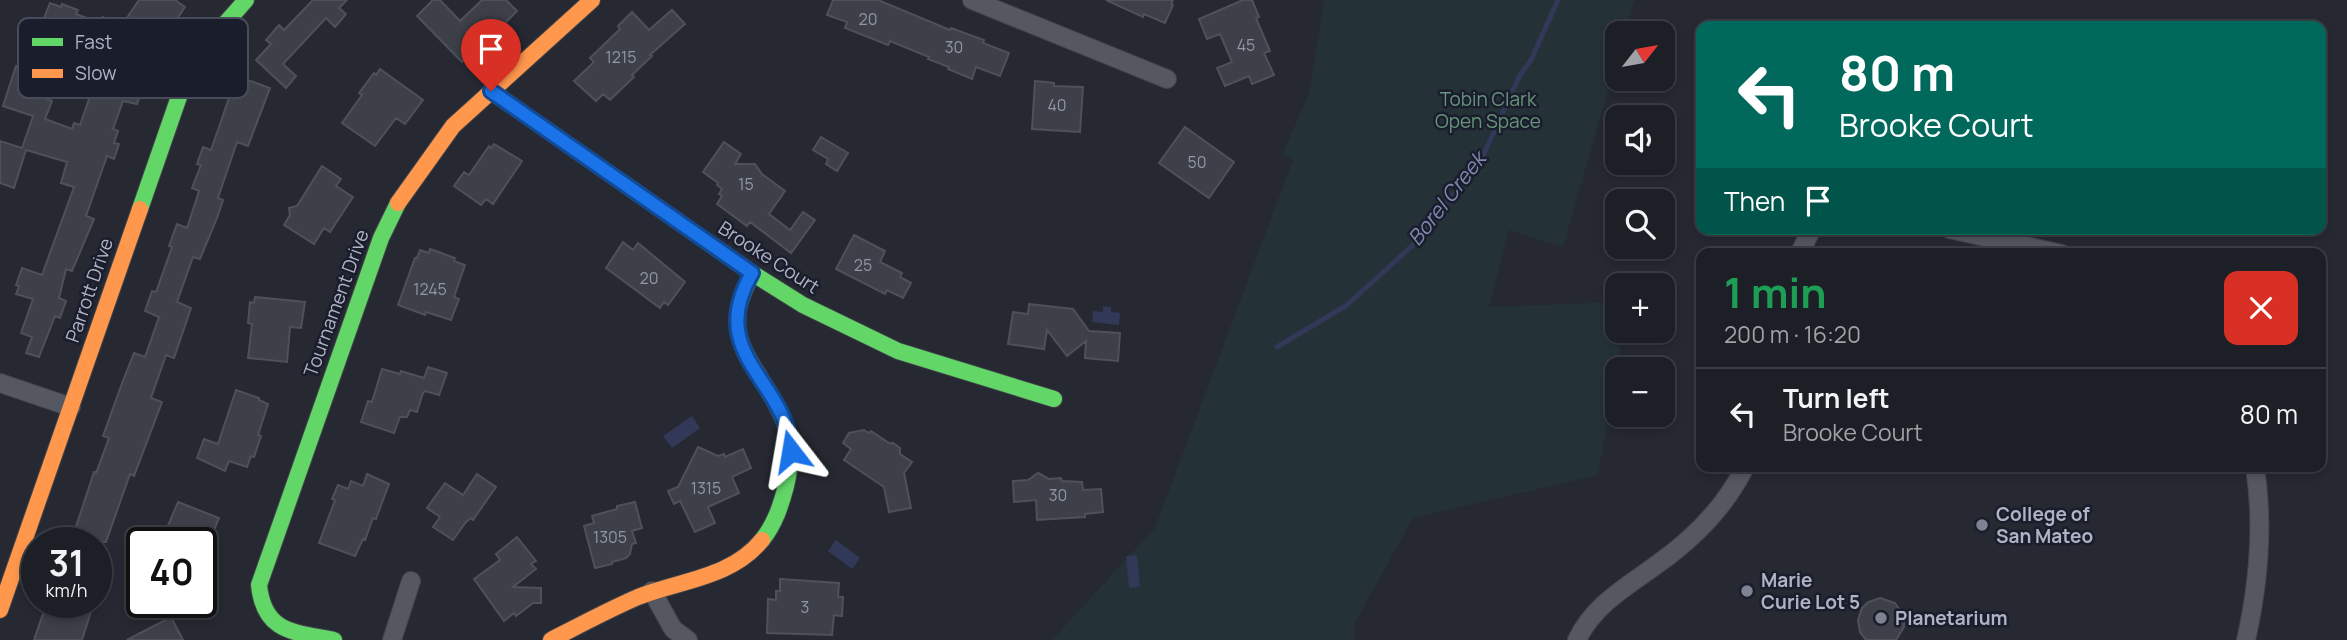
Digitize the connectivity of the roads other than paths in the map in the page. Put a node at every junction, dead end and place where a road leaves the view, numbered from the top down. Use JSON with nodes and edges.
{"nodes":[{"id":1,"x":246,"y":0,"type":"edge"},
{"id":2,"x":592,"y":0,"type":"edge"},
{"id":3,"x":972,"y":0,"type":"edge"},
{"id":4,"x":230,"y":18,"type":"edge"},
{"id":5,"x":1167,"y":79,"type":"dead end"},
{"id":6,"x":491,"y":91,"type":"junction"},
{"id":7,"x":179,"y":98,"type":"edge"},
{"id":8,"x":1976,"y":235,"type":"edge"},
{"id":9,"x":2035,"y":248,"type":"edge"},
{"id":10,"x":752,"y":273,"type":"junction"},
{"id":11,"x":0,"y":383,"type":"edge"},
{"id":12,"x":1054,"y":399,"type":"dead end"},
{"id":13,"x":71,"y":407,"type":"junction"},
{"id":14,"x":1742,"y":472,"type":"edge"},
{"id":15,"x":2256,"y":472,"type":"edge"},
{"id":16,"x":411,"y":581,"type":"dead end"},
{"id":17,"x":652,"y":591,"type":"junction"},
{"id":18,"x":0,"y":610,"type":"edge"},
{"id":19,"x":334,"y":640,"type":"edge"},
{"id":20,"x":392,"y":640,"type":"edge"},
{"id":21,"x":551,"y":640,"type":"edge"},
{"id":22,"x":688,"y":640,"type":"edge"},
{"id":23,"x":1577,"y":640,"type":"edge"},
{"id":24,"x":2246,"y":640,"type":"edge"}],
"edges":[{"from":1,"to":4,"type":"street","name":"Parrott Drive"},
{"from":2,"to":6,"type":"street","name":"Tournament Drive"},
{"from":3,"to":5,"type":"street"},
{"from":6,"to":10,"type":"street","name":"Brooke Court"},
{"from":6,"to":19,"type":"street","name":"Tournament Drive"},
{"from":7,"to":13,"type":"street","name":"Parrott Drive"},
{"from":8,"to":9,"type":"street"},
{"from":10,"to":12,"type":"street","name":"Brooke Court"},
{"from":10,"to":17,"type":"street"},
{"from":11,"to":13,"type":"street"},
{"from":13,"to":18,"type":"street","name":"Parrott Drive"},
{"from":14,"to":23,"type":"street"},
{"from":15,"to":24,"type":"street"},
{"from":16,"to":20,"type":"street"},
{"from":17,"to":21,"type":"street"},
{"from":17,"to":22,"type":"street"}]}
